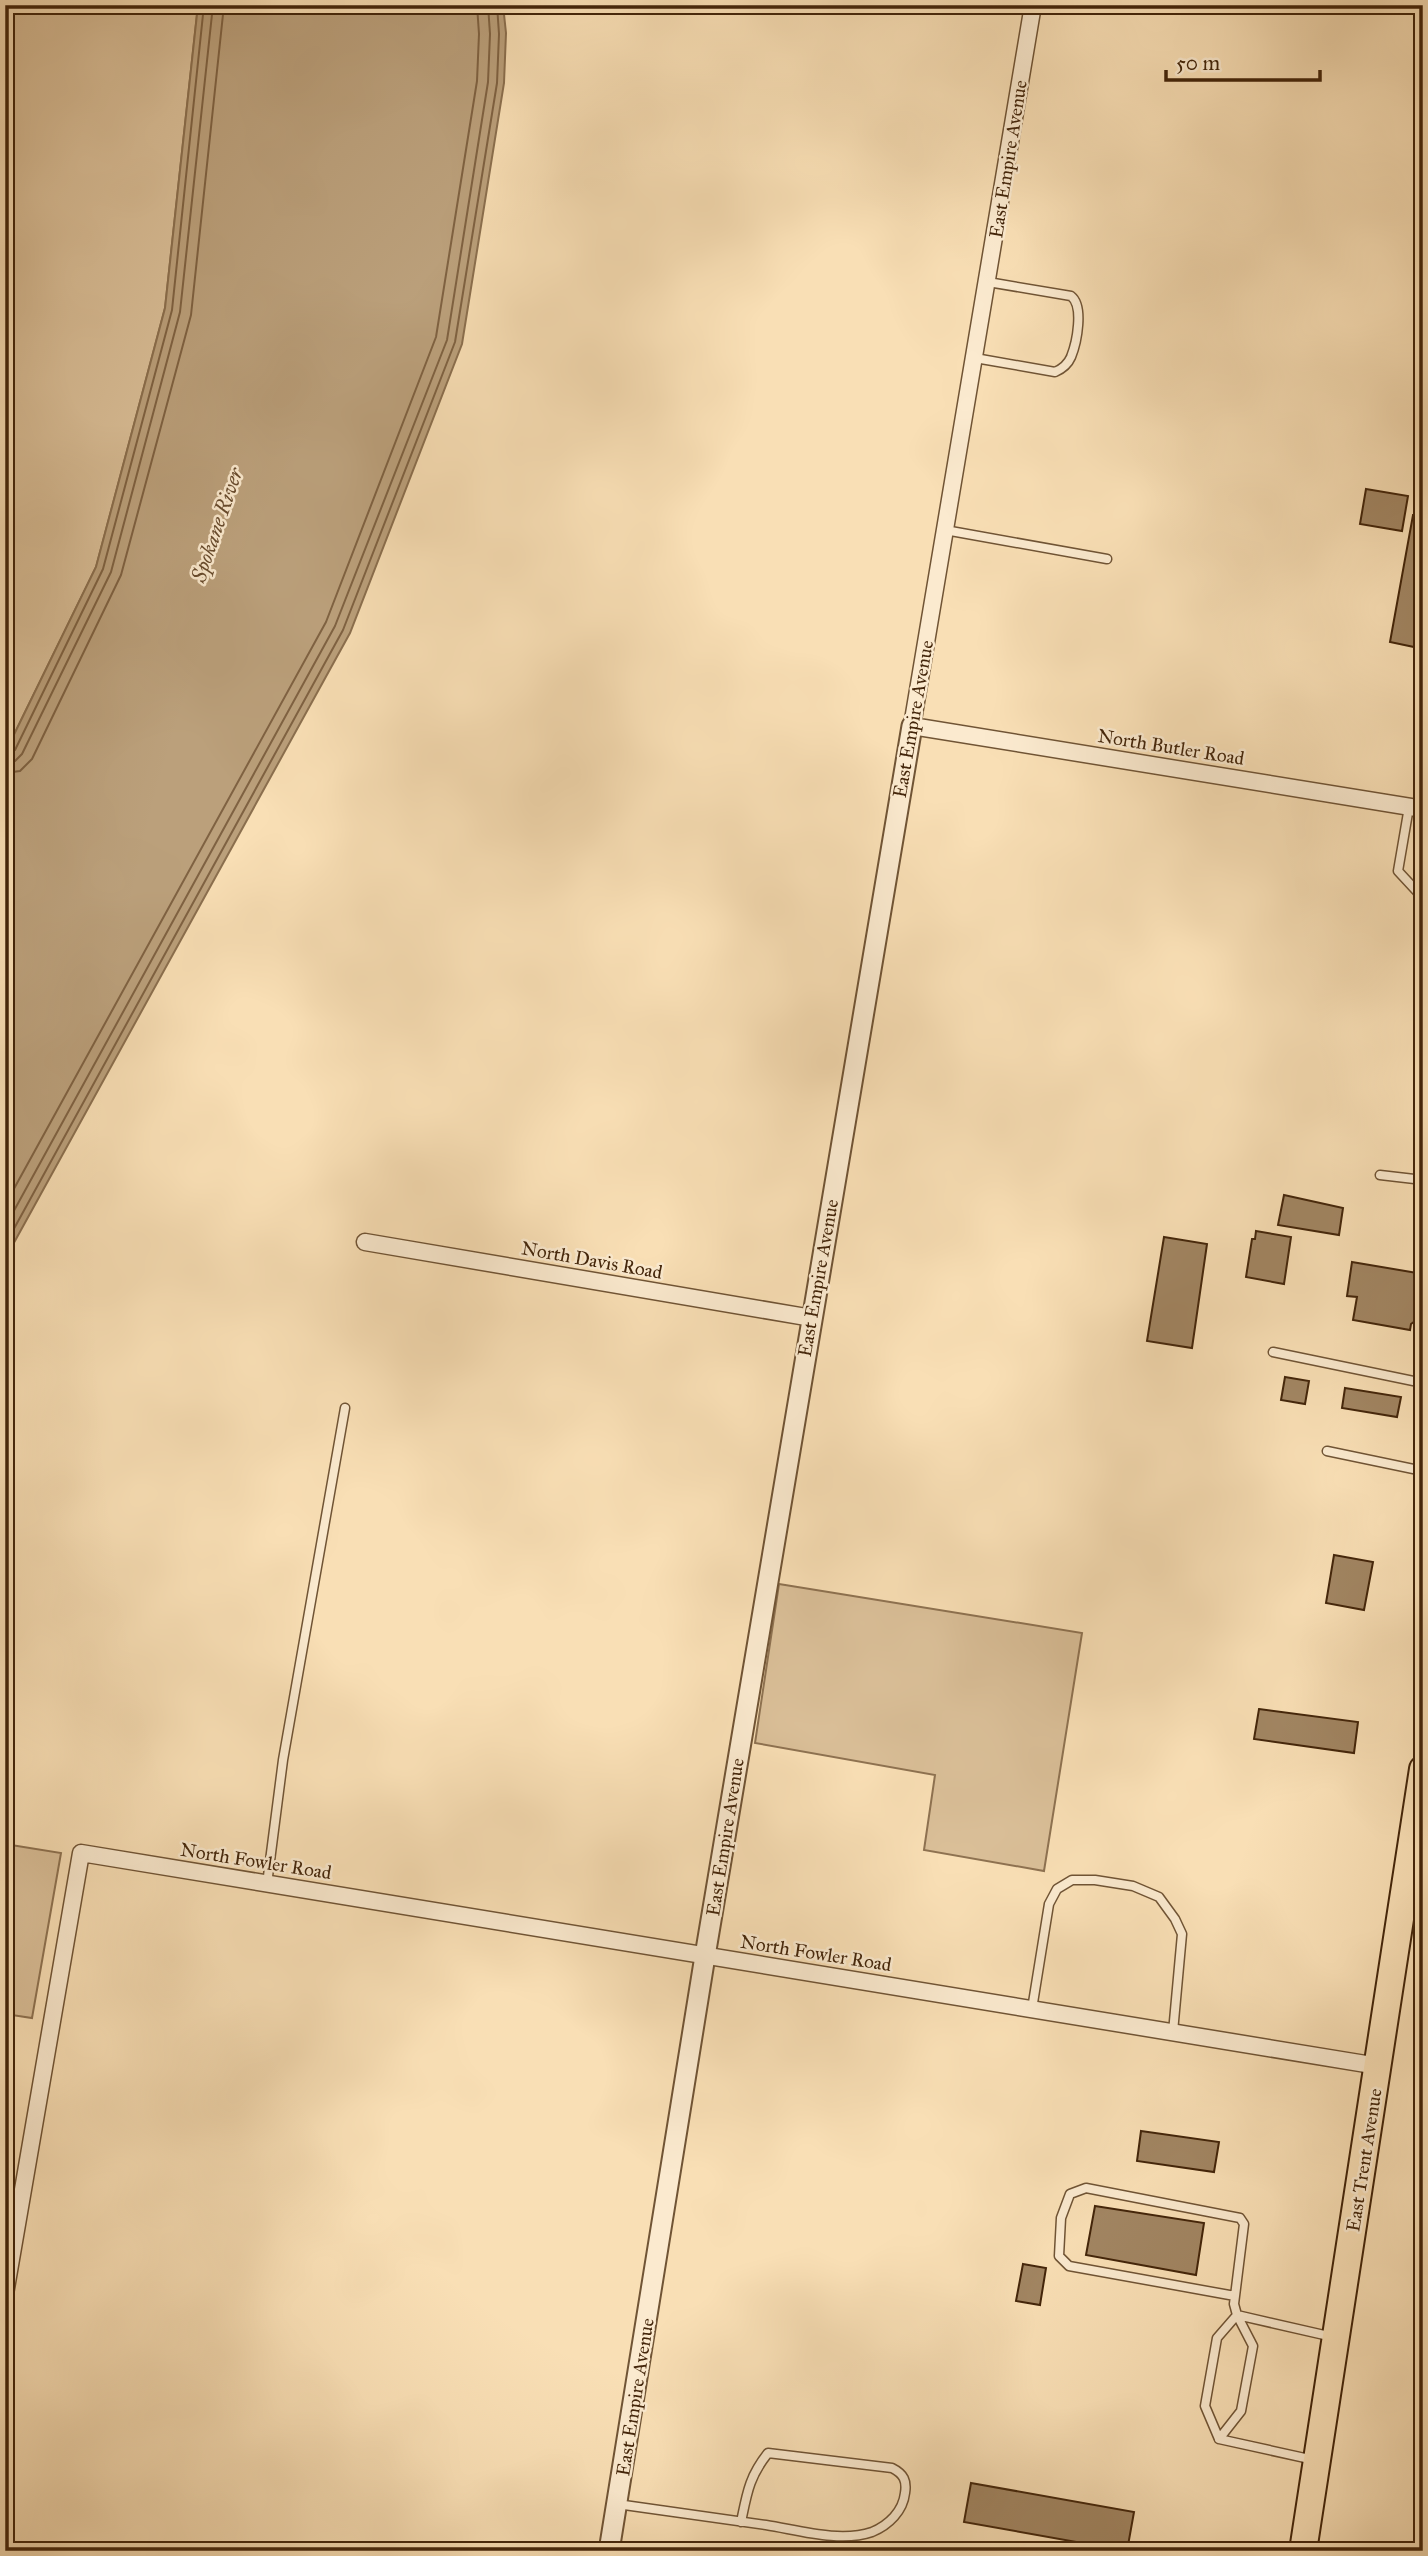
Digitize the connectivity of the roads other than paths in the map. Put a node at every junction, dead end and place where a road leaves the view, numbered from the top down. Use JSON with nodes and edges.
{"nodes":[{"id":1,"x":1033,"y":5,"type":"edge"},
{"id":2,"x":988,"y":282,"type":"junction"},
{"id":3,"x":975,"y":358,"type":"junction"},
{"id":4,"x":945,"y":530,"type":"junction"},
{"id":5,"x":1107,"y":559,"type":"dead end"},
{"id":6,"x":912,"y":726,"type":"junction"},
{"id":7,"x":1416,"y":808,"type":"edge"},
{"id":8,"x":1423,"y":898,"type":"edge"},
{"id":9,"x":1380,"y":1175,"type":"dead end"},
{"id":10,"x":1423,"y":1180,"type":"edge"},
{"id":11,"x":366,"y":1242,"type":"dead end"},
{"id":12,"x":811,"y":1318,"type":"junction"},
{"id":13,"x":1273,"y":1352,"type":"dead end"},
{"id":14,"x":1423,"y":1383,"type":"edge"},
{"id":15,"x":345,"y":1408,"type":"dead end"},
{"id":16,"x":1327,"y":1451,"type":"dead end"},
{"id":17,"x":1423,"y":1471,"type":"edge"},
{"id":18,"x":1423,"y":1769,"type":"edge"},
{"id":19,"x":267,"y":1884,"type":"junction"},
{"id":20,"x":705,"y":1956,"type":"junction"},
{"id":21,"x":1032,"y":2009,"type":"junction"},
{"id":22,"x":1172,"y":2032,"type":"junction"},
{"id":23,"x":1378,"y":2066,"type":"junction"},
{"id":24,"x":5,"y":2294,"type":"edge"},
{"id":25,"x":1235,"y":2296,"type":"junction"},
{"id":26,"x":1237,"y":2315,"type":"junction"},
{"id":27,"x":1336,"y":2337,"type":"junction"},
{"id":28,"x":1219,"y":2439,"type":"junction"},
{"id":29,"x":1317,"y":2460,"type":"junction"},
{"id":30,"x":617,"y":2504,"type":"junction"},
{"id":31,"x":741,"y":2522,"type":"junction"},
{"id":32,"x":609,"y":2551,"type":"edge"},
{"id":33,"x":1224,"y":2551,"type":"edge"},
{"id":34,"x":1289,"y":2551,"type":"edge"},
{"id":35,"x":1303,"y":2551,"type":"edge"}],
"edges":[{"from":1,"to":2,"type":"street","name":"East Empire Avenue"},
{"from":2,"to":3,"type":"street","name":"East Empire Avenue"},
{"from":2,"to":3,"type":"lane"},
{"from":3,"to":4,"type":"street","name":"East Empire Avenue"},
{"from":4,"to":5,"type":"lane"},
{"from":4,"to":6,"type":"street","name":"East Empire Avenue"},
{"from":6,"to":7,"type":"street","name":"North Butler Road"},
{"from":6,"to":12,"type":"street","name":"East Empire Avenue"},
{"from":7,"to":8,"type":"lane"},
{"from":9,"to":10,"type":"lane"},
{"from":11,"to":12,"type":"street","name":"North Davis Road"},
{"from":12,"to":20,"type":"street","name":"East Empire Avenue"},
{"from":13,"to":14,"type":"lane"},
{"from":15,"to":19,"type":"lane"},
{"from":16,"to":17,"type":"lane"},
{"from":18,"to":23,"type":"main road","name":"East Trent Avenue"},
{"from":19,"to":20,"type":"street","name":"North Fowler Road"},
{"from":19,"to":24,"type":"street","name":"North Fowler Road"},
{"from":20,"to":21,"type":"street","name":"North Fowler Road"},
{"from":20,"to":30,"type":"street","name":"East Empire Avenue"},
{"from":21,"to":22,"type":"street","name":"North Fowler Road"},
{"from":21,"to":22,"type":"lane"},
{"from":22,"to":23,"type":"street","name":"North Fowler Road"},
{"from":23,"to":27,"type":"main road","name":"East Trent Avenue"},
{"from":25,"to":25,"type":"lane"},
{"from":25,"to":26,"type":"lane"},
{"from":26,"to":27,"type":"lane"},
{"from":26,"to":28,"type":"lane"},
{"from":26,"to":28,"type":"lane"},
{"from":27,"to":29,"type":"main road","name":"East Trent Avenue"},
{"from":28,"to":29,"type":"lane"},
{"from":29,"to":35,"type":"main road","name":"East Trent Avenue"},
{"from":30,"to":31,"type":"lane"},
{"from":30,"to":32,"type":"street","name":"East Empire Avenue"},
{"from":31,"to":31,"type":"lane"},
{"from":33,"to":34,"type":"lane"}]}
